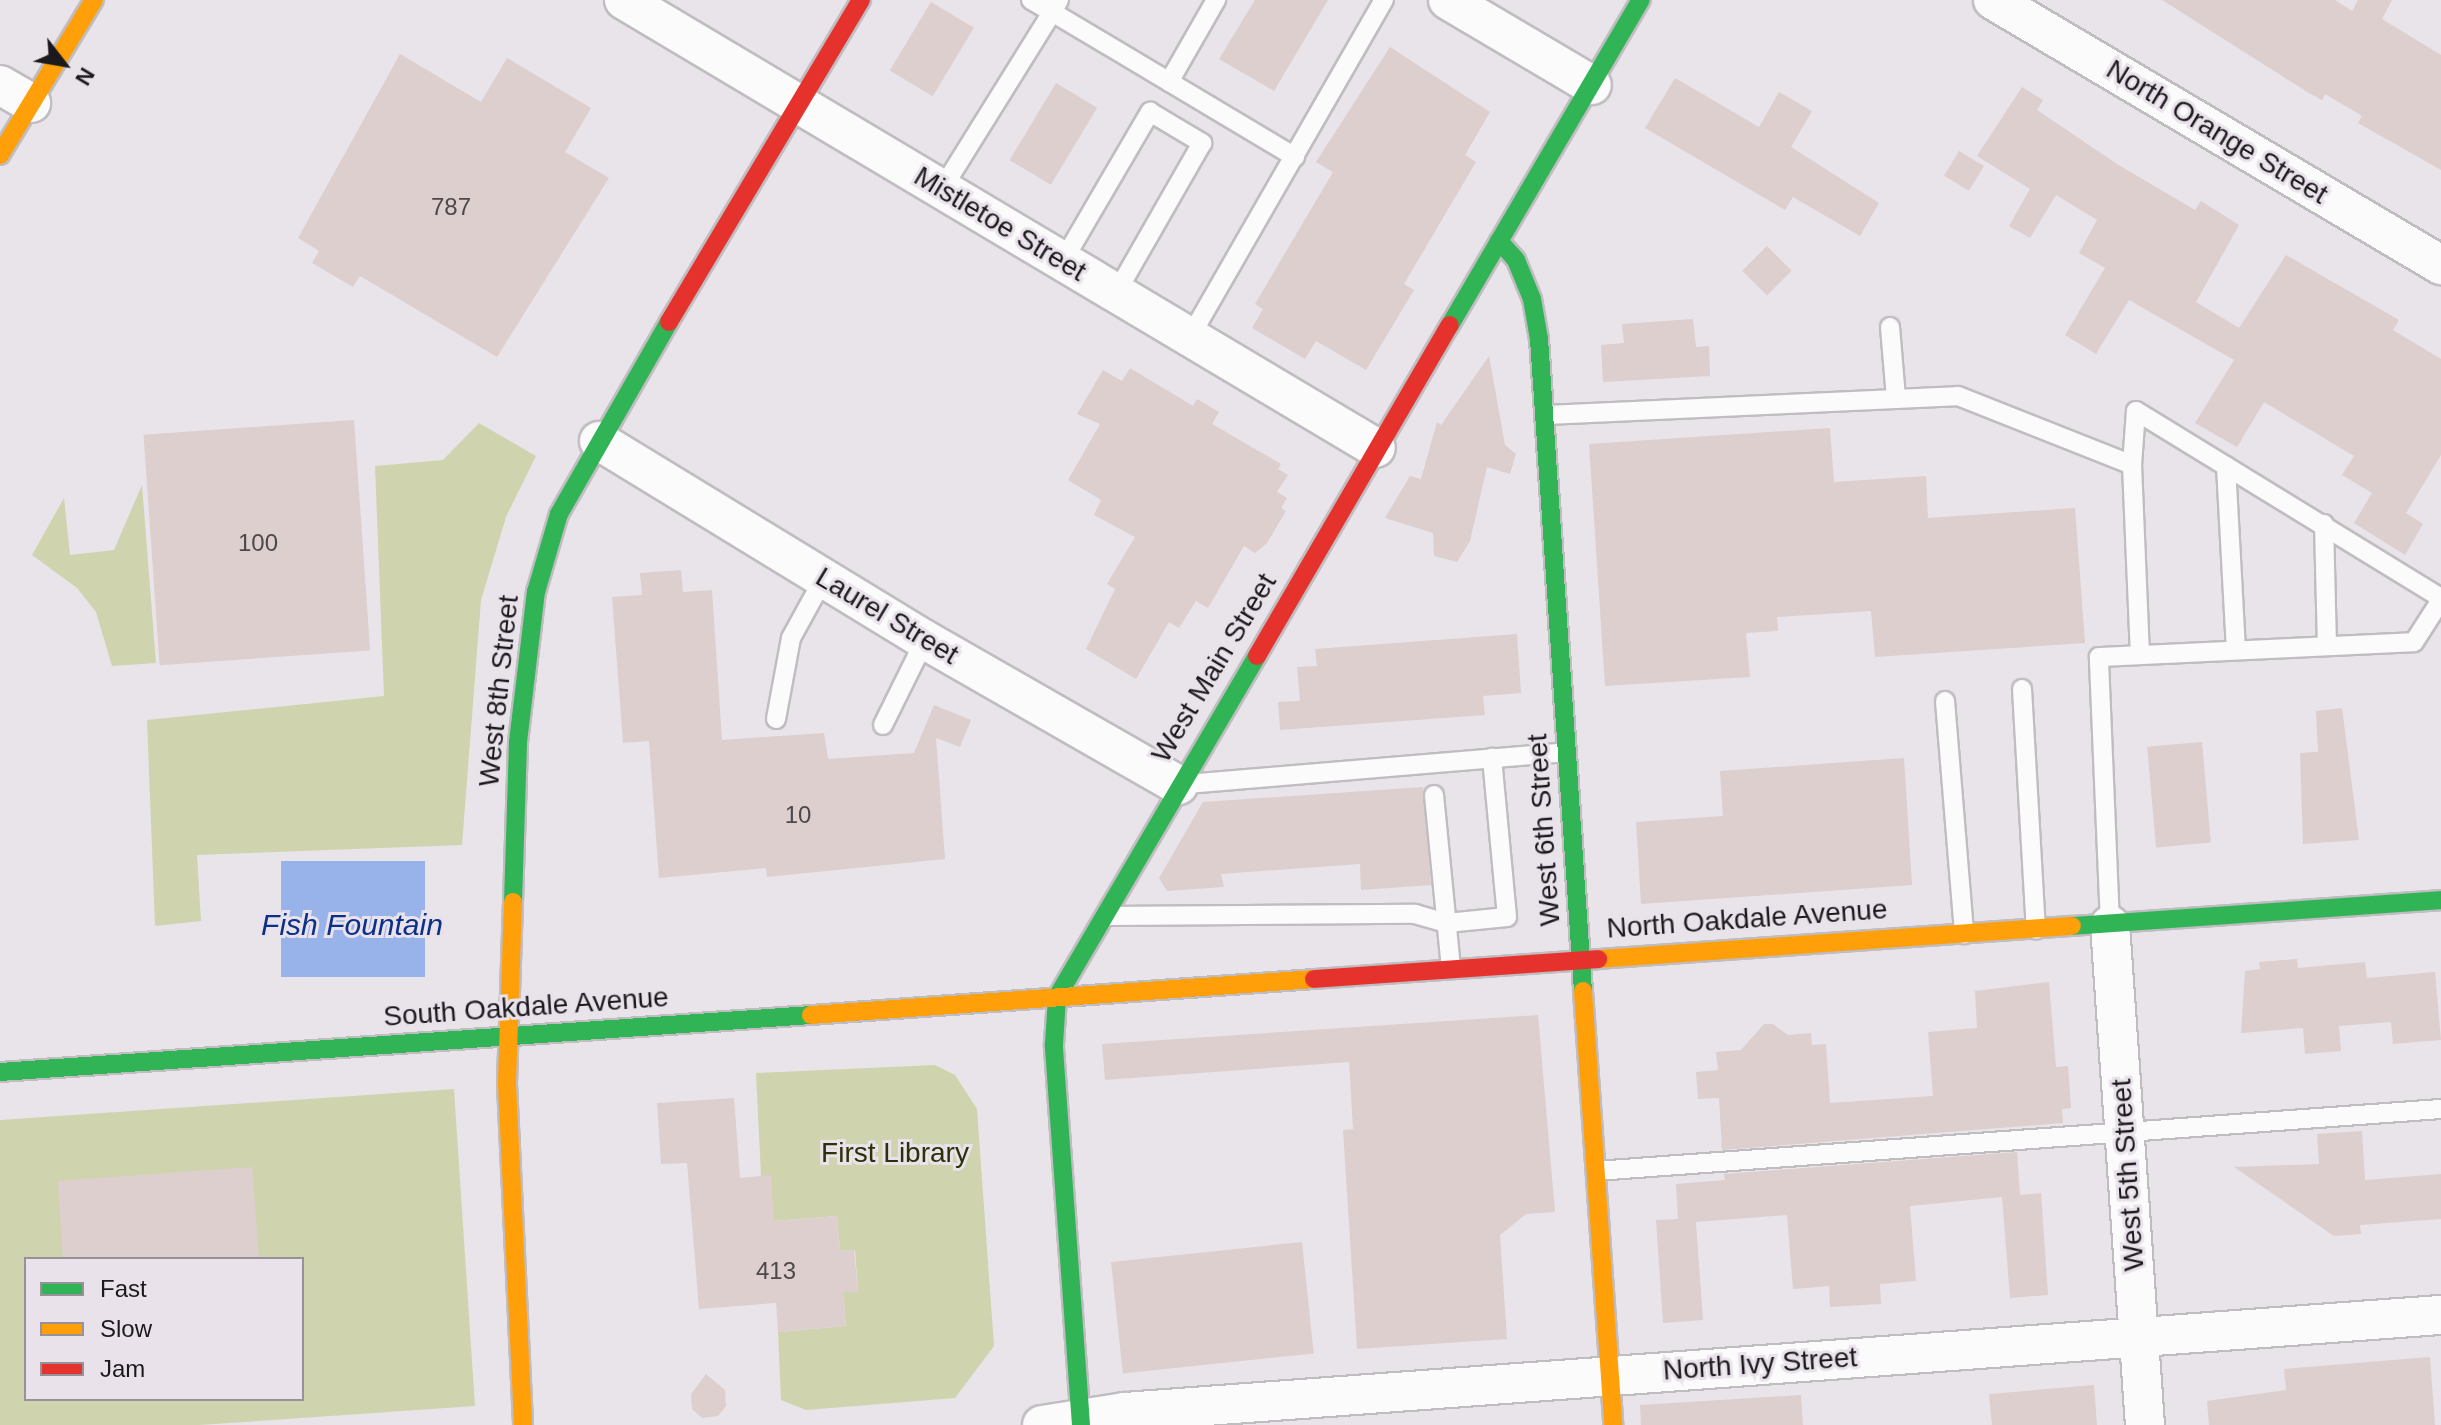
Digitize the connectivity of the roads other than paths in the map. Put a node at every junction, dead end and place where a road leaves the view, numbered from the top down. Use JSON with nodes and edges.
{"nodes":[{"id":1,"x":94,"y":0,"type":"edge"},
{"id":2,"x":624,"y":0,"type":"edge"},
{"id":3,"x":861,"y":0,"type":"edge"},
{"id":4,"x":1031,"y":0,"type":"edge"},
{"id":5,"x":1216,"y":0,"type":"edge"},
{"id":6,"x":1384,"y":0,"type":"edge"},
{"id":7,"x":1448,"y":0,"type":"edge"},
{"id":8,"x":1641,"y":0,"type":"edge"},
{"id":9,"x":1993,"y":0,"type":"edge"},
{"id":10,"x":1055,"y":6,"type":"edge"},
{"id":11,"x":1169,"y":82,"type":"junction"},
{"id":12,"x":1592,"y":85,"type":"junction"},
{"id":13,"x":16,"y":94,"type":"edge"},
{"id":14,"x":800,"y":104,"type":"junction"},
{"id":15,"x":0,"y":155,"type":"edge"},
{"id":16,"x":1295,"y":157,"type":"junction"},
{"id":17,"x":942,"y":189,"type":"junction"},
{"id":18,"x":1499,"y":241,"type":"junction"},
{"id":19,"x":1063,"y":261,"type":"junction"},
{"id":20,"x":2441,"y":265,"type":"edge"},
{"id":21,"x":1116,"y":293,"type":"junction"},
{"id":22,"x":1890,"y":327,"type":"dead end"},
{"id":23,"x":1190,"y":337,"type":"junction"},
{"id":24,"x":1896,"y":399,"type":"junction"},
{"id":25,"x":1544,"y":415,"type":"junction"},
{"id":26,"x":599,"y":441,"type":"junction"},
{"id":27,"x":1376,"y":448,"type":"junction"},
{"id":28,"x":2132,"y":465,"type":"junction"},
{"id":29,"x":2226,"y":466,"type":"junction"},
{"id":30,"x":2324,"y":524,"type":"junction"},
{"id":31,"x":824,"y":578,"type":"junction"},
{"id":32,"x":2441,"y":599,"type":"edge"},
{"id":33,"x":925,"y":640,"type":"junction"},
{"id":34,"x":2327,"y":644,"type":"junction"},
{"id":35,"x":2236,"y":649,"type":"junction"},
{"id":36,"x":2140,"y":653,"type":"junction"},
{"id":37,"x":2022,"y":689,"type":"dead end"},
{"id":38,"x":1945,"y":701,"type":"dead end"},
{"id":39,"x":776,"y":719,"type":"dead end"},
{"id":40,"x":883,"y":725,"type":"dead end"},
{"id":41,"x":1567,"y":752,"type":"junction"},
{"id":42,"x":1492,"y":758,"type":"junction"},
{"id":43,"x":1178,"y":785,"type":"junction"},
{"id":44,"x":1434,"y":795,"type":"dead end"},
{"id":45,"x":2441,"y":900,"type":"edge"},
{"id":46,"x":1100,"y":916,"type":"junction"},
{"id":47,"x":1447,"y":923,"type":"junction"},
{"id":48,"x":2110,"y":925,"type":"junction"},
{"id":49,"x":2036,"y":930,"type":"junction"},
{"id":50,"x":1964,"y":934,"type":"junction"},
{"id":51,"x":1581,"y":958,"type":"junction"},
{"id":52,"x":1451,"y":968,"type":"junction"},
{"id":53,"x":1057,"y":997,"type":"junction"},
{"id":54,"x":508,"y":1037,"type":"junction"},
{"id":55,"x":0,"y":1072,"type":"edge"},
{"id":56,"x":2441,"y":1109,"type":"edge"},
{"id":57,"x":2125,"y":1132,"type":"junction"},
{"id":58,"x":1596,"y":1171,"type":"junction"},
{"id":59,"x":2441,"y":1315,"type":"edge"},
{"id":60,"x":2139,"y":1337,"type":"junction"},
{"id":61,"x":1610,"y":1375,"type":"junction"},
{"id":62,"x":1080,"y":1422,"type":"edge"},
{"id":63,"x":523,"y":1425,"type":"edge"},
{"id":64,"x":1042,"y":1425,"type":"edge"},
{"id":65,"x":1613,"y":1425,"type":"edge"},
{"id":66,"x":2145,"y":1425,"type":"edge"}],
"edges":[{"from":1,"to":13,"type":"street"},
{"from":2,"to":14,"type":"street","name":"Mistletoe Street"},
{"from":3,"to":14,"type":"street","name":"West 8th Street"},
{"from":4,"to":10,"type":"lane"},
{"from":5,"to":11,"type":"lane"},
{"from":6,"to":16,"type":"lane"},
{"from":7,"to":12,"type":"street"},
{"from":8,"to":12,"type":"street","name":"West Main Street"},
{"from":9,"to":20,"type":"street","name":"North Orange Street"},
{"from":10,"to":11,"type":"lane"},
{"from":10,"to":17,"type":"lane"},
{"from":11,"to":16,"type":"lane"},
{"from":12,"to":18,"type":"street","name":"West Main Street"},
{"from":13,"to":15,"type":"street"},
{"from":14,"to":17,"type":"street","name":"Mistletoe Street"},
{"from":14,"to":26,"type":"street","name":"West 8th Street"},
{"from":16,"to":23,"type":"lane"},
{"from":17,"to":19,"type":"street","name":"Mistletoe Street"},
{"from":18,"to":25,"type":"street","name":"West 6th Street"},
{"from":18,"to":27,"type":"street","name":"West Main Street"},
{"from":19,"to":21,"type":"street","name":"Mistletoe Street"},
{"from":19,"to":21,"type":"lane"},
{"from":21,"to":23,"type":"street","name":"Mistletoe Street"},
{"from":22,"to":24,"type":"lane"},
{"from":23,"to":27,"type":"street","name":"Mistletoe Street"},
{"from":24,"to":25,"type":"lane"},
{"from":24,"to":28,"type":"lane"},
{"from":25,"to":41,"type":"street","name":"West 6th Street"},
{"from":26,"to":31,"type":"street","name":"Laurel Street"},
{"from":26,"to":54,"type":"street","name":"West 8th Street"},
{"from":27,"to":43,"type":"street","name":"West Main Street"},
{"from":28,"to":29,"type":"lane"},
{"from":28,"to":36,"type":"lane"},
{"from":29,"to":30,"type":"lane"},
{"from":29,"to":35,"type":"lane"},
{"from":30,"to":32,"type":"lane"},
{"from":30,"to":34,"type":"lane"},
{"from":31,"to":33,"type":"street","name":"Laurel Street"},
{"from":31,"to":39,"type":"lane"},
{"from":32,"to":34,"type":"lane"},
{"from":33,"to":40,"type":"lane"},
{"from":33,"to":43,"type":"street","name":"Laurel Street"},
{"from":34,"to":35,"type":"lane"},
{"from":35,"to":36,"type":"lane"},
{"from":36,"to":48,"type":"lane"},
{"from":37,"to":49,"type":"lane"},
{"from":38,"to":50,"type":"lane"},
{"from":41,"to":42,"type":"lane"},
{"from":41,"to":51,"type":"street","name":"West 6th Street"},
{"from":42,"to":43,"type":"lane"},
{"from":42,"to":47,"type":"lane"},
{"from":43,"to":46,"type":"street","name":"West Main Street"},
{"from":44,"to":47,"type":"lane"},
{"from":45,"to":48,"type":"street","name":"North Oakdale Avenue"},
{"from":46,"to":47,"type":"lane"},
{"from":46,"to":53,"type":"street","name":"West Main Street"},
{"from":47,"to":52,"type":"lane"},
{"from":48,"to":49,"type":"street","name":"North Oakdale Avenue"},
{"from":48,"to":57,"type":"street","name":"West 5th Street"},
{"from":49,"to":50,"type":"street","name":"North Oakdale Avenue"},
{"from":50,"to":51,"type":"street","name":"North Oakdale Avenue"},
{"from":51,"to":52,"type":"street","name":"North Oakdale Avenue"},
{"from":51,"to":58,"type":"street","name":"West 6th Street"},
{"from":52,"to":53,"type":"street","name":"North Oakdale Avenue"},
{"from":53,"to":54,"type":"street","name":"South Oakdale Avenue"},
{"from":53,"to":62,"type":"street","name":"West Main Street"},
{"from":54,"to":55,"type":"street","name":"South Oakdale Avenue"},
{"from":54,"to":63,"type":"street","name":"West 8th Street"},
{"from":56,"to":57,"type":"lane"},
{"from":57,"to":58,"type":"lane"},
{"from":57,"to":60,"type":"street","name":"West 5th Street"},
{"from":58,"to":61,"type":"street","name":"West 6th Street"},
{"from":59,"to":60,"type":"street","name":"North Ivy Street"},
{"from":60,"to":61,"type":"street","name":"North Ivy Street"},
{"from":60,"to":66,"type":"street","name":"West 5th Street"},
{"from":61,"to":62,"type":"street","name":"North Ivy Street"},
{"from":61,"to":65,"type":"street","name":"West 6th Street"},
{"from":62,"to":64,"type":"street","name":"North Ivy Street"}]}
